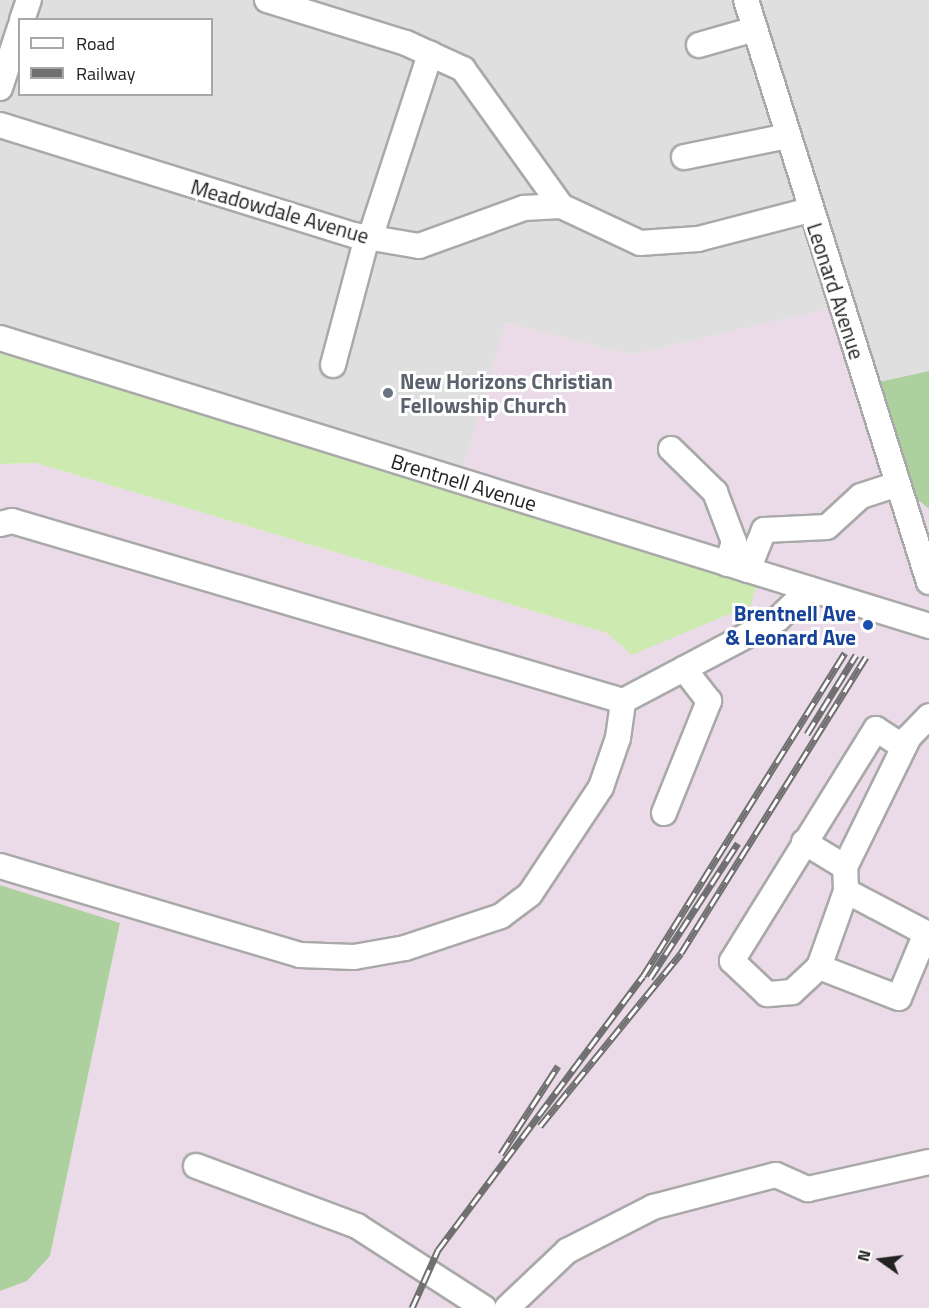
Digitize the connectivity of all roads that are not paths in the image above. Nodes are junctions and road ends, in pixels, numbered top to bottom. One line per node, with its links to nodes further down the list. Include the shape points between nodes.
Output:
1 (29, 0): 4 (street)
2 (267, 0): 8 (street)
3 (746, 0): 5 (street, Leonard Avenue)
4 (23, 18)
5 (755, 29): 7 (street); 11 (street, Leonard Avenue)
6 (18, 33): 9 (street)
7 (699, 45)
8 (430, 54): 13 (street, via 463,69); 15 (street)
9 (0, 88)
10 (0, 125): 15 (street, Meadowdale Avenue)
11 (787, 136): 12 (street); 14 (street, Leonard Avenue)
12 (684, 157)
13 (561, 206): 14 (street, via 640,243 698,239); 15 (street, Meadowdale Avenue, via 524,208 419,246)
14 (810, 210): 19 (street, Leonard Avenue)
15 (368, 238): 17 (street)
16 (0, 338): 21 (street, Brentnell Avenue)
17 (333, 365)
18 (671, 449): 21 (street, via 715,492 734,542)
19 (897, 484): 21 (street, via 861,496 827,527 764,530); 22 (street, Leonard Avenue)
20 (0, 524): 26 (street, via 12,521)
21 (738, 567): 23 (street, Brentnell Avenue)
22 (929, 582)
23 (809, 589): 24 (street, Brentnell Avenue); 25 (street, via 778,619)
24 (929, 626)
25 (684, 669): 26 (street); 29 (street, via 709,701)
26 (623, 701): 31 (street, via 601,787 530,894 501,916 405,948 354,957 300,955)
27 (929, 716): 28 (street)
28 (904, 747): 30 (street, via 876,729); 32 (street)
29 (664, 813)
30 (804, 842): 32 (street); 34 (street, via 732,961 767,994 792,992)
31 (0, 866)
32 (845, 867): 33 (street)
33 (846, 891): 34 (street); 34 (street, via 926,933 899,998)
34 (819, 967)
35 (929, 1162): 38 (street, via 808,1190 776,1175 652,1207 567,1251)
36 (196, 1166): 37 (street, via 350,1222)
37 (484, 1308)
38 (507, 1308)

